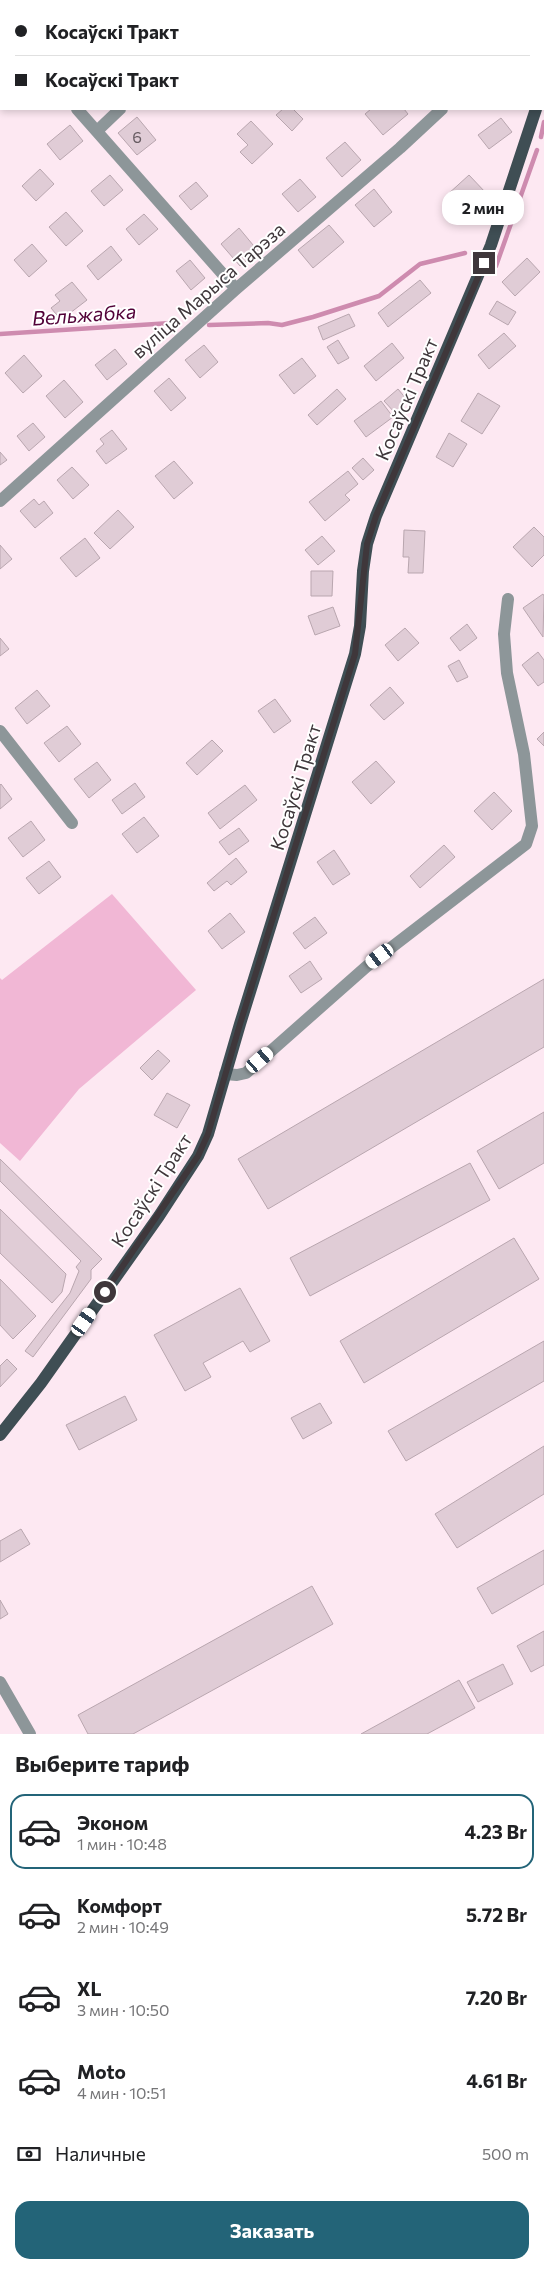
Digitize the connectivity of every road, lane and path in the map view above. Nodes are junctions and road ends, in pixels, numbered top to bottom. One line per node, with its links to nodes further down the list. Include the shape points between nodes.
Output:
1 (78, 110): 5 (street)
2 (119, 110): 5 (street)
3 (441, 110): 6 (street, вуліца Марыса Тарэза)
4 (536, 110): 11 (main road, Косаўскі Тракт, via 491,245 376,516 367,544 355,654)
5 (97, 131): 6 (street)
6 (236, 288): 7 (street, вуліца Марыса Тарэза)
7 (0, 501)
8 (508, 599): 11 (street, via 504,634 507,673 524,754 532,826 526,844 366,967 246,1073)
9 (0, 731): 10 (street)
10 (72, 824)
11 (225, 1074): 12 (main road, Косаўскі Тракт, via 208,1134 198,1156 41,1383)
12 (0, 1435)
13 (0, 1682): 14 (street)
14 (30, 1734)

